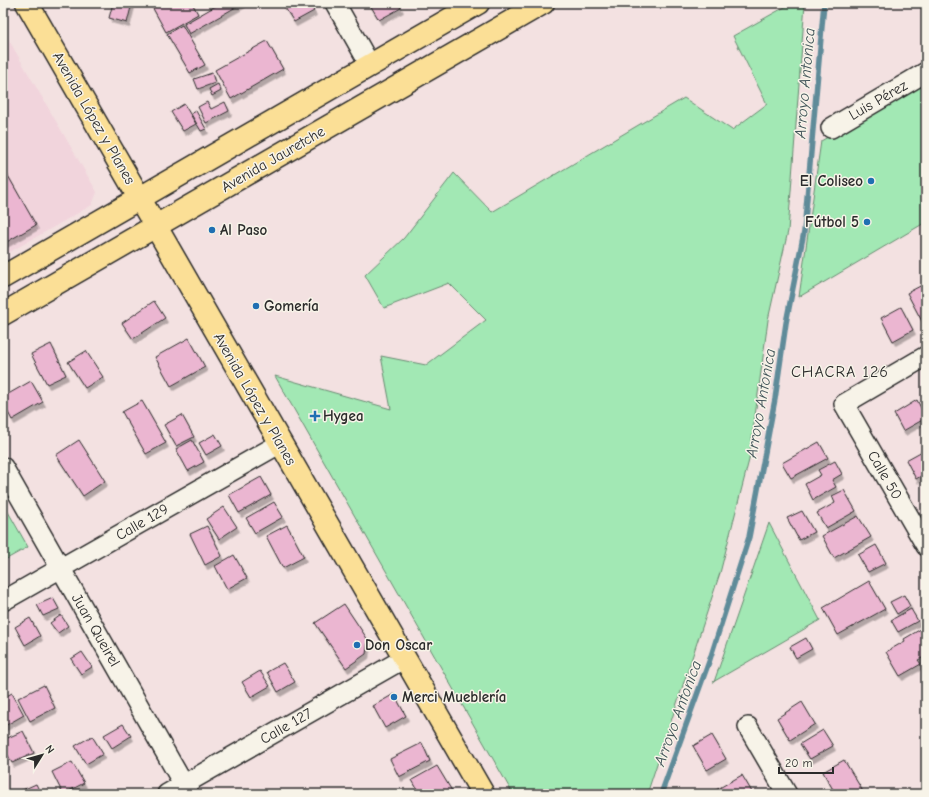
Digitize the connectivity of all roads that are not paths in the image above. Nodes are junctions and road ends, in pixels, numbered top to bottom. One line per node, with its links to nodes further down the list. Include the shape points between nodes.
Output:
1 (28, 3): 8 (main road, Avenida López y Planes)
2 (335, 3): 5 (street)
3 (478, 3): 5 (main road)
4 (543, 3): 9 (main road, Avenida Jauretche)
5 (370, 65): 8 (main road)
6 (926, 72): 7 (street, Luis Pérez)
7 (831, 128)
8 (140, 198): 9 (main road, Avenida López y Planes); 10 (main road)
9 (156, 226): 11 (main road, Avenida Jauretche); 13 (main road, Avenida López y Planes)
10 (3, 277)
11 (3, 314)
12 (926, 356): 15 (street, Calle 50, via 844,404)
13 (281, 443): 16 (street, Calle 129); 18 (main road, Avenida López y Planes)
14 (3, 467): 16 (street, Juan Queirel)
15 (926, 546)
16 (60, 568): 17 (street, Calle 129); 20 (street, Juan Queirel)
17 (3, 601)
18 (405, 658): 20 (street, Calle 127); 22 (main road, Avenida López y Planes)
19 (748, 727): 23 (street)
20 (187, 789): 21 (street, Calle 127)
21 (167, 794)
22 (483, 794)
23 (788, 794)

